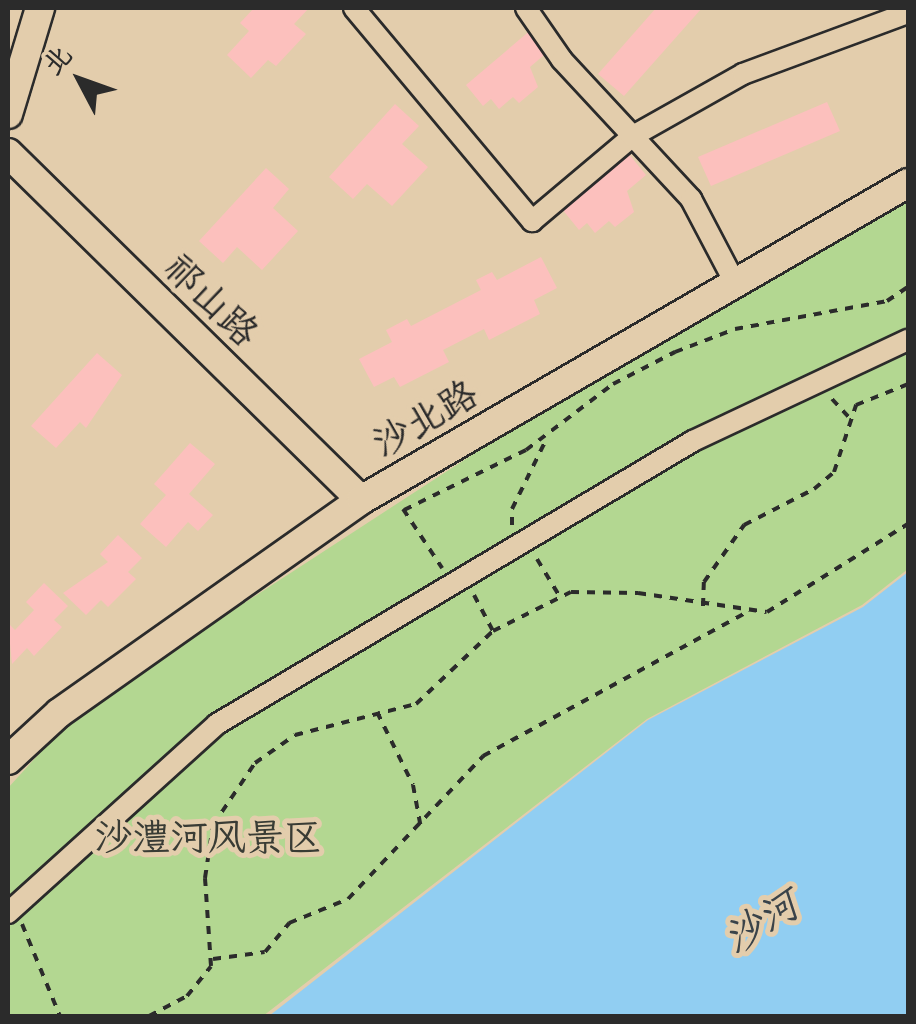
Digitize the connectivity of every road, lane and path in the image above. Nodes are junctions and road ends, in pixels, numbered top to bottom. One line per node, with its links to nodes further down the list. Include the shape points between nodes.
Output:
1 (40, 8): 5 (street)
2 (354, 8): 6 (street, via 532,221)
3 (526, 8): 6 (street, via 562,60)
4 (908, 13): 6 (street, via 743,74)
5 (8, 114)
6 (633, 136): 9 (street, via 691,199)
7 (8, 153): 17 (street, 祁山路)
8 (908, 183): 9 (street, 沙北路)
9 (734, 281): 16 (street, 沙北路)
10 (908, 287): 15 (path, via 887,301 735,330 675,352 613,384)
11 (908, 340): 12 (street)
12 (823, 380): 14 (path); 20 (street, via 694,441)
13 (908, 384): 14 (path, via 881,390)
14 (849, 417): 23 (path, via 834,472 744,524 704,582)
15 (549, 435): 18 (path); 20 (path, via 512,508)
16 (388, 485): 17 (street, 沙北路); 18 (path)
17 (361, 500): 27 (street, 沙北路, via 59,714)
18 (404, 510): 21 (path)
19 (908, 524): 24 (path, via 802,594 766,612)
20 (518, 541): 21 (street); 22 (path)
21 (456, 576): 25 (path); 29 (street, via 218,724)
22 (560, 598): 23 (path, via 638,593); 25 (path)
23 (703, 606): 24 (path)
24 (749, 612): 28 (path, via 483,756)
25 (493, 631): 26 (path, via 416,704)
26 (377, 712): 28 (path, via 413,785); 30 (path, via 295,735 232,791 213,825 205,878)
27 (8, 760)
28 (421, 828): 30 (path, via 348,899 290,923 265,952)
29 (12, 909): 31 (path)
30 (214, 959): 32 (path, via 187,996)
31 (60, 1016)
32 (149, 1016)

